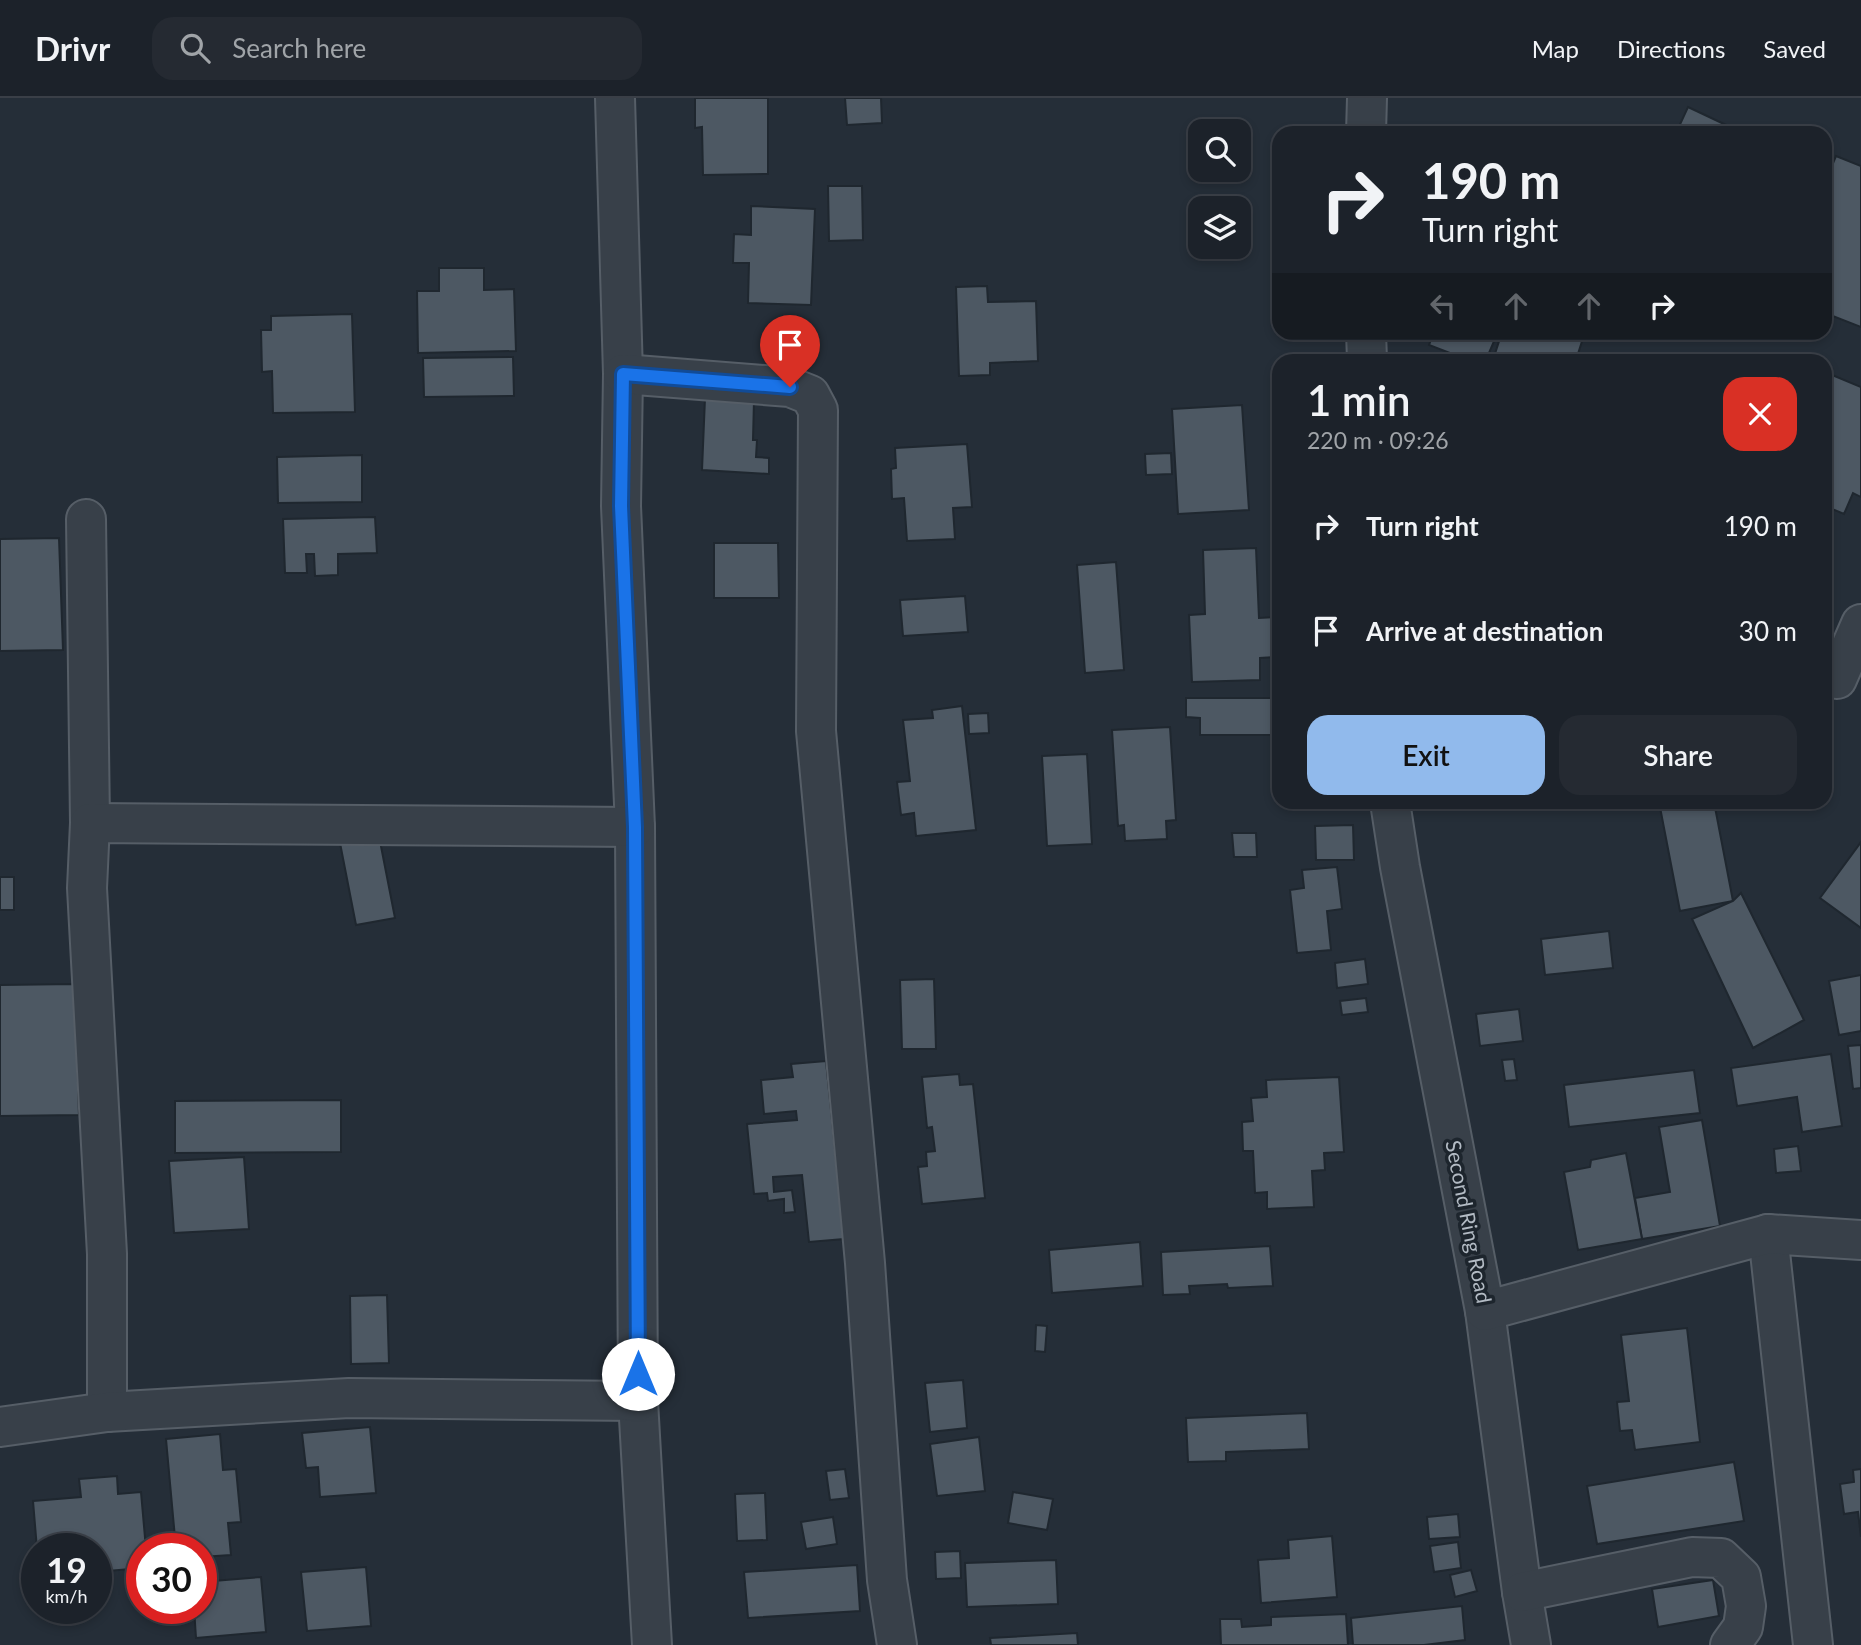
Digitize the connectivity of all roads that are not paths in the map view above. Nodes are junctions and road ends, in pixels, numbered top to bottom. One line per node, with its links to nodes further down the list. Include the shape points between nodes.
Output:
1 (615, 98): 4 (street)
2 (1367, 98): 3 (street)
3 (1366, 126)
4 (623, 374): 10 (street, via 621,506); 19 (street, via 790,387 810,395 818,410 816,731 865,1263 887,1580)
5 (86, 519): 9 (street)
6 (1861, 624): 7 (street)
7 (1841, 680)
8 (1392, 809): 13 (street, Second Ring Road)
9 (90, 823): 10 (street); 15 (street, via 87,888 107,1254)
10 (635, 827): 14 (street)
11 (1768, 1234): 12 (street); 13 (street); 22 (street)
12 (1861, 1240)
13 (1485, 1311): 17 (street, Second Ring Road)
14 (638, 1401): 15 (street, via 349,1398); 18 (street)
15 (107, 1412): 16 (street)
16 (0, 1427)
17 (1522, 1592): 20 (street, Second Ring Road); 21 (street, via 1692,1557 1721,1558 1741,1577 1746,1605 1742,1627)
18 (652, 1645)
19 (897, 1645)
20 (1531, 1645)
21 (1730, 1645)
22 (1813, 1645)

